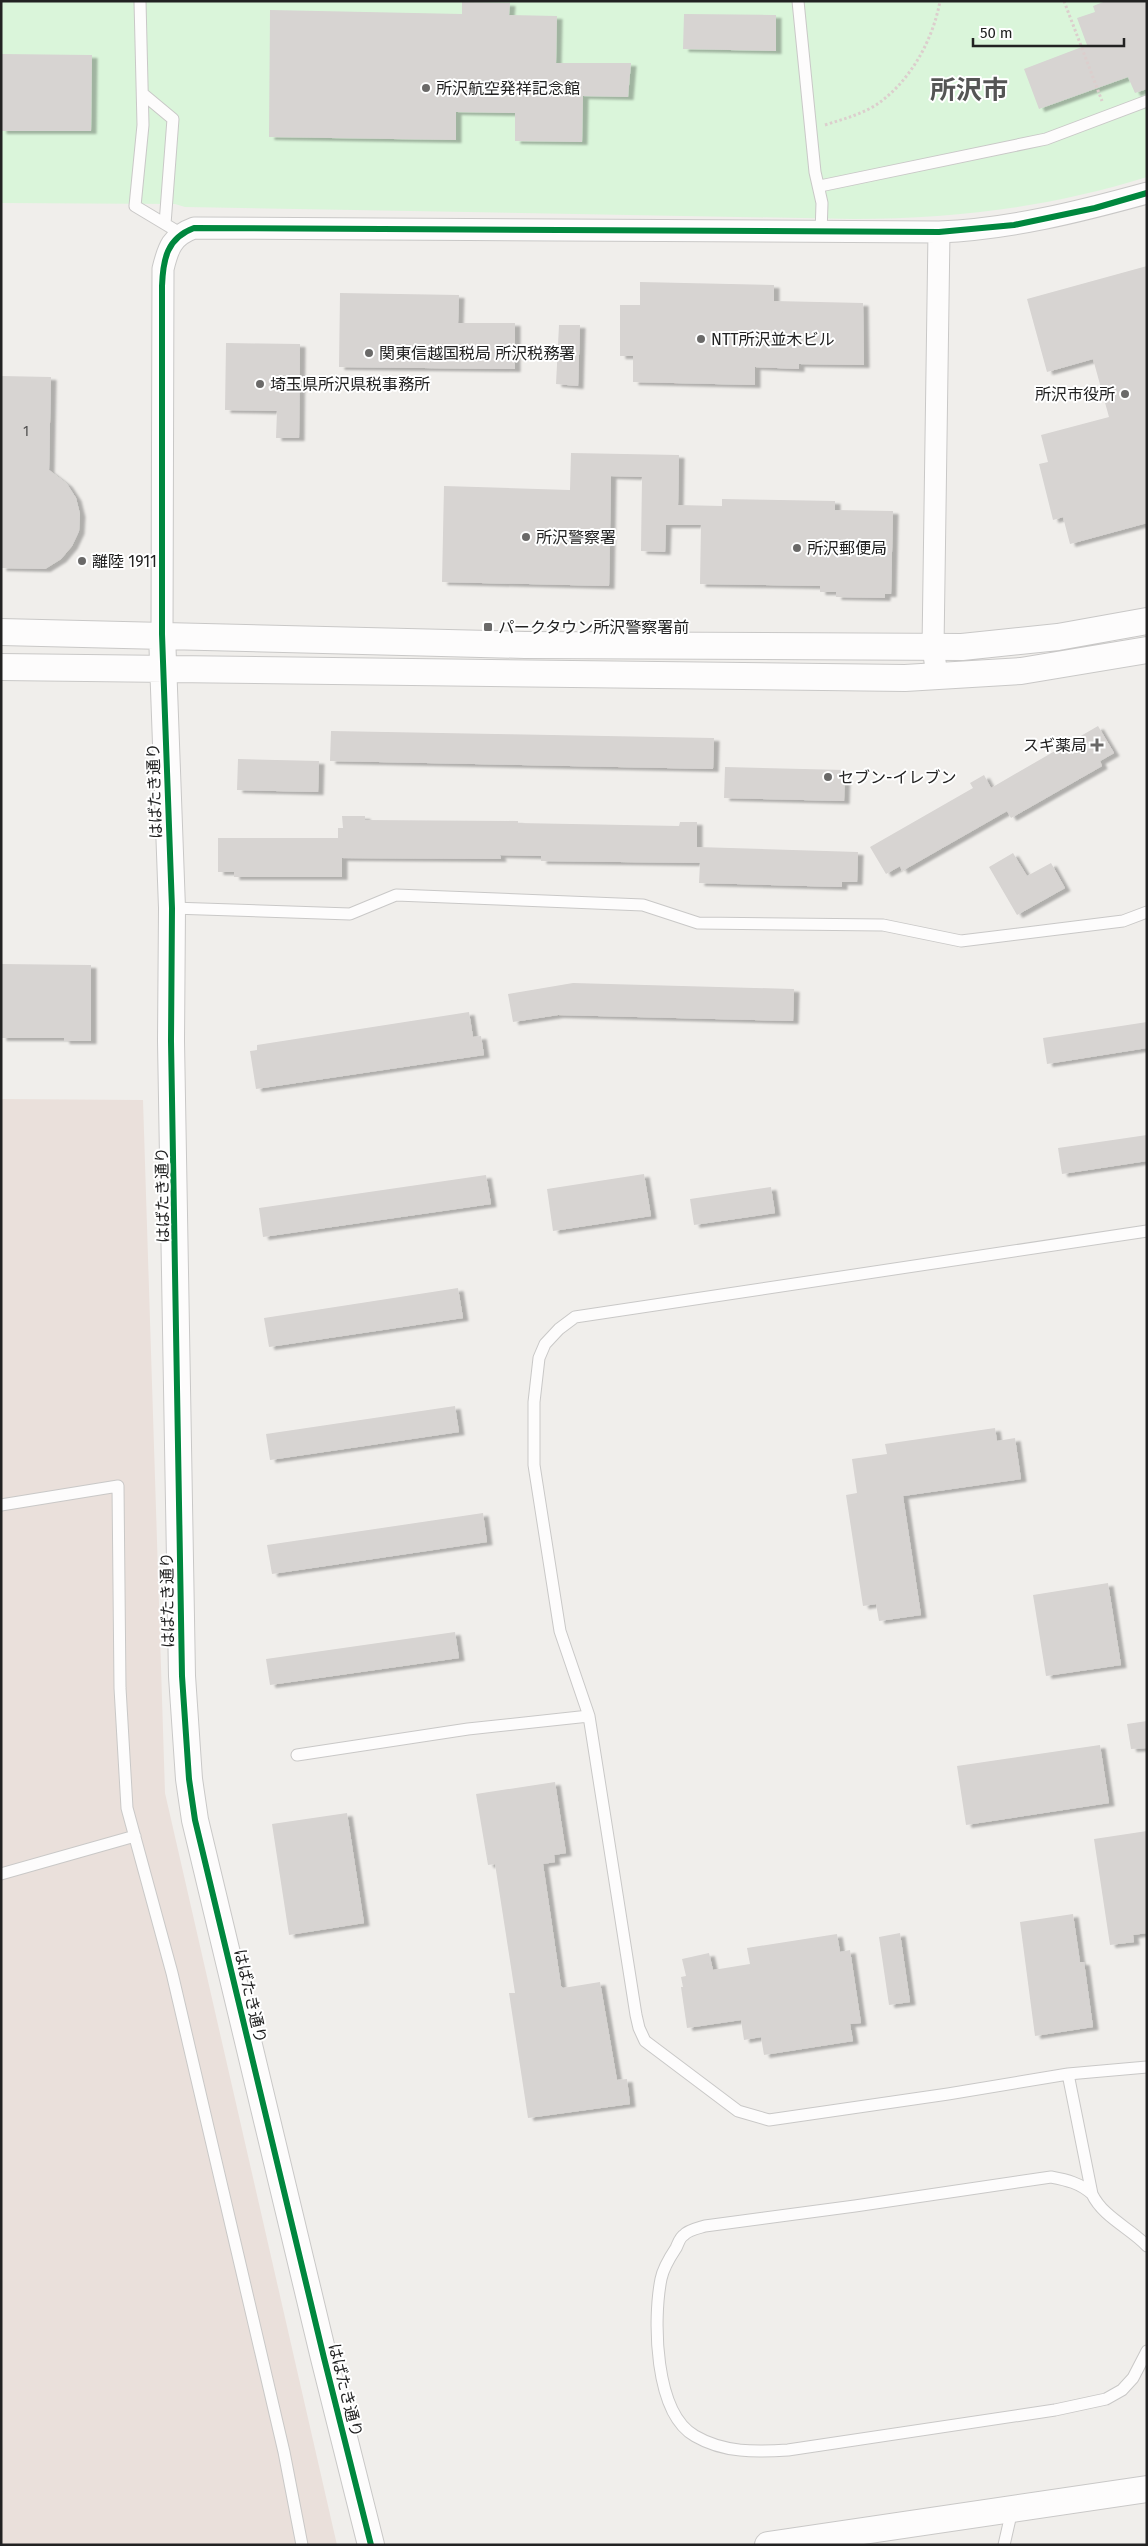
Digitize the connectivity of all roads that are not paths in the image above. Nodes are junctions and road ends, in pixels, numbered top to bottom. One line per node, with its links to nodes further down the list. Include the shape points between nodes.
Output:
1 (140, 1): 3 (lane)
2 (798, 1): 5 (lane, via 808,114 815,172)
3 (143, 94): 7 (lane, via 174,119); 7 (lane, via 136,206)
4 (1147, 101): 5 (lane, via 1046,139)
5 (820, 186): 9 (lane)
6 (1147, 193): 8 (street, via 1014,225)
7 (173, 228): 9 (street); 12 (street, via 172,244 163,269)
8 (939, 232): 9 (street); 13 (street)
9 (821, 234)
10 (1147, 620): 13 (street, via 1049,638)
11 (1, 632): 12 (street)
12 (162, 634): 13 (street, via 525,645); 16 (street, はばたき通り)
13 (934, 648): 17 (street)
14 (1147, 650): 17 (street, via 1021,671)
15 (1, 667): 16 (street)
16 (164, 671): 17 (street, via 905,678); 18 (street, はばたき通り)
17 (937, 675)
18 (172, 908): 19 (lane, via 350,914 396,895 415,895 643,905 698,923 883,925 961,941 1123,921); 34 (street, はばたき通り, via 182,1676 189,1779 195,1820)
19 (1147, 912)
20 (1147, 1231): 22 (lane, via 591,1313 575,1317 559,1329 545,1344 536,1368 534,1465 560,1631)
21 (1, 1505): 24 (lane, via 118,1486 120,1688 127,1808)
22 (589, 1716): 23 (lane, via 468,1729); 27 (lane, via 639,2028 645,2042 717,2097 738,2111 769,2120)
23 (297, 1755)
24 (134, 1836): 25 (lane); 33 (lane, via 172,1973 284,2452)
25 (1, 1874)
26 (1147, 2067): 27 (lane)
27 (1068, 2074): 28 (lane)
28 (1092, 2194): 29 (lane, via 1107,2213); 30 (lane, via 1070,2180 1051,2177 705,2226 684,2235 661,2277 657,2312 656,2343 673,2410 694,2436 711,2443 748,2452 788,2450 1055,2410 1106,2399 1122,2390 1133,2378)
29 (1147, 2246)
30 (1147, 2351)
31 (1147, 2489): 32 (street)
32 (1012, 2510): 35 (street); 36 (lane)
33 (302, 2545)
34 (371, 2545)
35 (768, 2545)
36 (1004, 2545)

